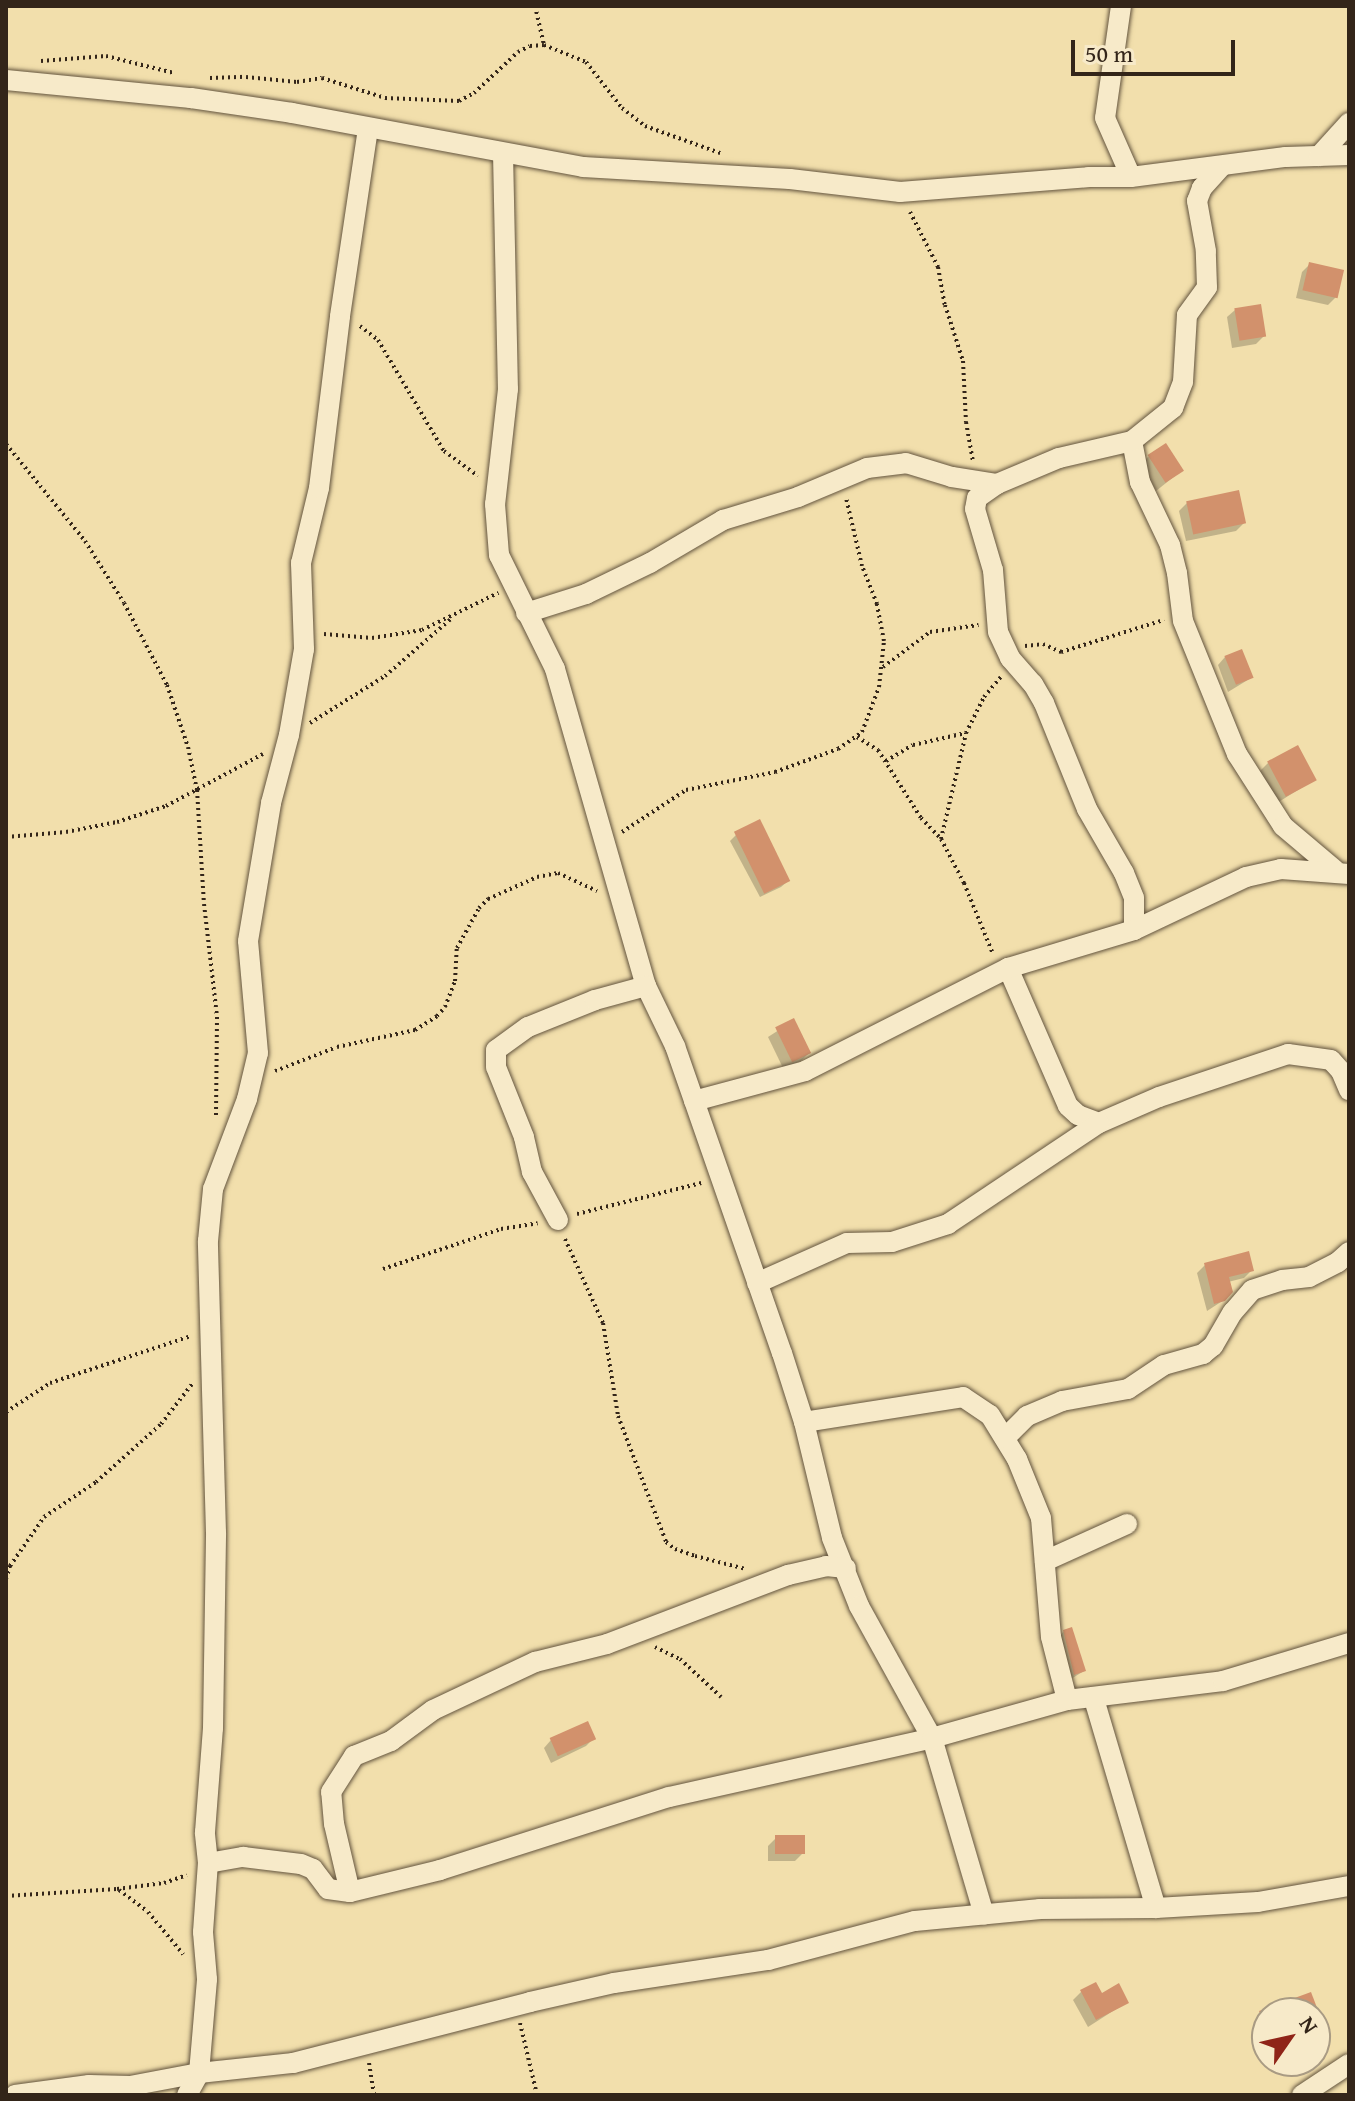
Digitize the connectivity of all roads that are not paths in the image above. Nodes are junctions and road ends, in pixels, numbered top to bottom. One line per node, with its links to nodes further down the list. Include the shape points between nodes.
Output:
1 (1121, 6): 9 (street, via 1105,118)
2 (6, 80): 4 (street, via 191,98)
3 (1349, 123): 7 (street)
4 (368, 129): 5 (street); 32 (street, via 319,488 301,563 306,633 248,941 259,1040 253,1077 213,1189 208,1241 216,1533)
5 (503, 153): 9 (street, via 583,167 764,177 900,192); 12 (street, via 508,389 497,545)
6 (1349, 155): 7 (street)
7 (1319, 156): 8 (street)
8 (1221, 167): 9 (street); 10 (street, via 1197,201 1207,287 1187,315 1183,382 1173,408)
9 (1131, 177)
10 (1132, 441): 11 (street, via 1059,458); 13 (street, via 1140,482 1170,545 1183,621 1217,709 1283,826)
11 (988, 484): 12 (street, via 906,463 867,468 723,520 586,594); 14 (street, via 975,509 993,570 1001,639 1044,703 1087,809 1124,873 1134,898)
12 (526, 613): 16 (street, via 555,669)
13 (1342, 872): 14 (street, via 1281,869 1246,877)
14 (1134, 930): 15 (street)
15 (1004, 970): 18 (street, via 805,1071); 19 (street, via 1068,1106)
16 (646, 986): 18 (street); 20 (street, via 528,1027 496,1050 496,1067 532,1172)
17 (1349, 1090): 19 (street, via 1331,1060 1288,1054)
18 (694, 1101): 22 (street)
19 (1099, 1123): 22 (street, via 948,1224 892,1242 847,1243)
20 (558, 1220)
21 (1349, 1252): 24 (street, via 1309,1277 1252,1290 1203,1354 1164,1365 1128,1389 1027,1416)
22 (757, 1283): 23 (street)
23 (804, 1422): 24 (street, via 963,1397 990,1415); 27 (street, via 821,1500)
24 (1005, 1438): 26 (street, via 1041,1518)
25 (1127, 1524): 26 (street)
26 (1045, 1561): 30 (street, via 1051,1637)
27 (846, 1568): 31 (street, via 859,1606); 34 (street, via 826,1566 788,1575 581,1653 535,1662 433,1710 391,1741 354,1756 331,1792)
28 (1349, 1643): 29 (street, via 1223,1681)
29 (1094, 1699): 30 (street); 35 (street)
30 (1067, 1700): 31 (street)
31 (932, 1738): 34 (street, via 669,1797 440,1870); 36 (street)
32 (208, 1866): 34 (street, via 243,1857 301,1864 313,1869 328,1889); 38 (street)
33 (1349, 1886): 35 (street, via 1258,1902)
34 (350, 1892)
35 (1156, 1908): 36 (street)
36 (984, 1915): 38 (street, via 915,1921 768,1960 614,1983 293,2063)
37 (1349, 2064): 41 (street)
38 (199, 2073): 39 (street, via 130,2086 89,2085); 40 (street)
39 (15, 2095)
40 (187, 2095)
41 (1302, 2095)

